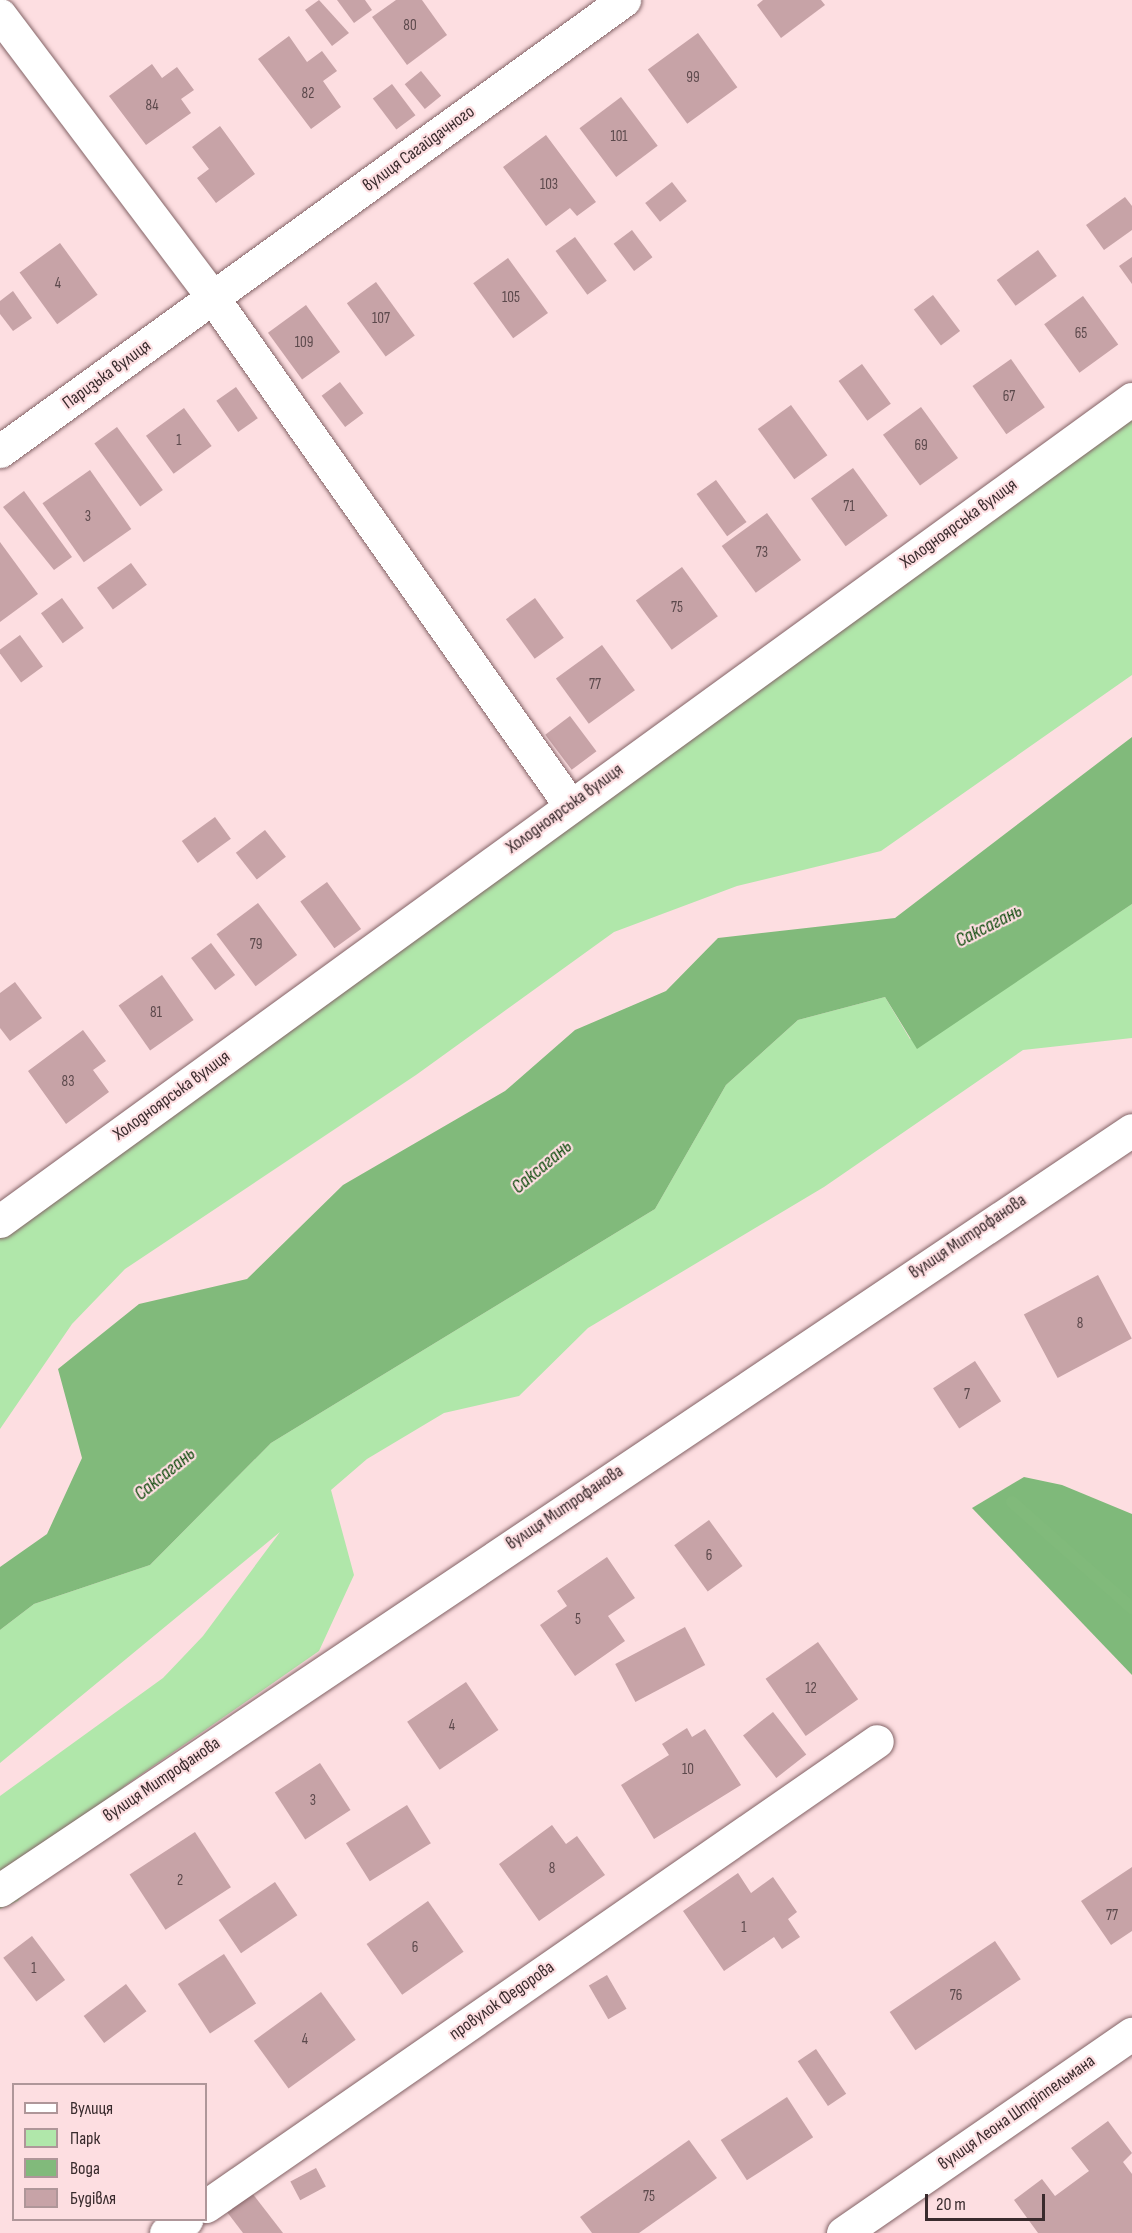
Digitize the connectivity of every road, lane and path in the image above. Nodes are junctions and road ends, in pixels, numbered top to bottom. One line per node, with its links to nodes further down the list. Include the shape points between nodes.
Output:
1 (624, 0): 3 (street, вулиця Сагайдачного)
2 (0, 15): 3 (street)
3 (213, 298): 5 (street, Паризька вулиця); 6 (street)
4 (1132, 399): 6 (street, Холодноярська вулиця)
5 (0, 451)
6 (570, 806): 8 (street, Холодноярська вулиця)
7 (1132, 1130): 10 (street, вулиця Митрофанова)
8 (0, 1221)
9 (877, 1741): 12 (street, провулок Федорова)
10 (0, 1890)
11 (1132, 2034): 15 (street, вулиця Леона Штріппельмана)
12 (207, 2205)
13 (184, 2221): 14 (street)
14 (166, 2233)
15 (843, 2233)

